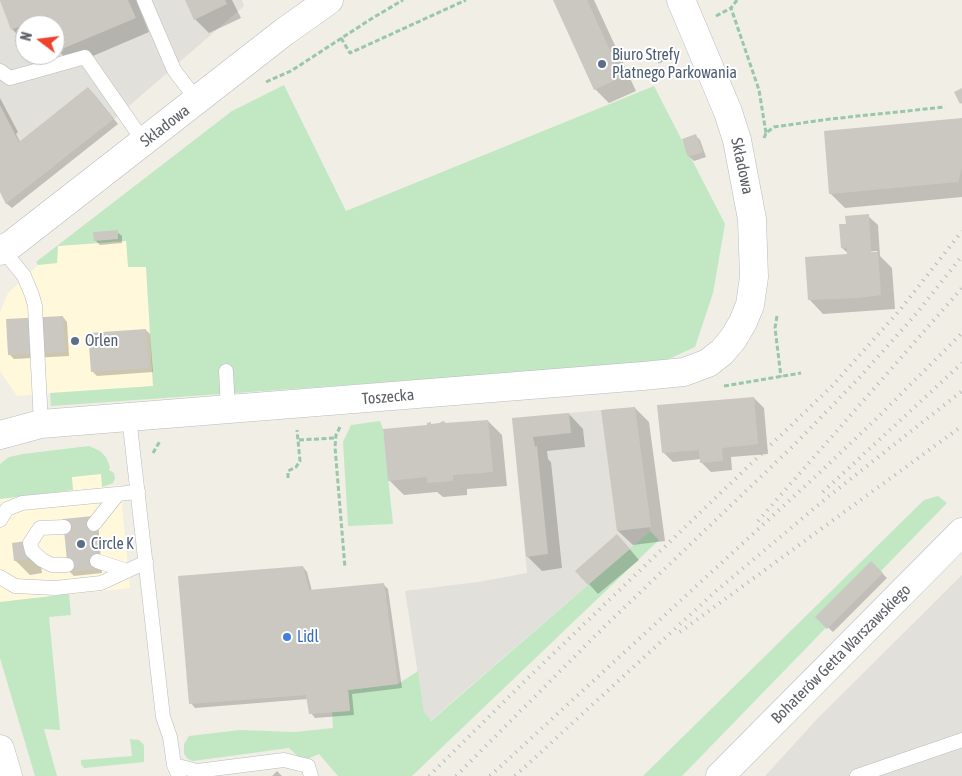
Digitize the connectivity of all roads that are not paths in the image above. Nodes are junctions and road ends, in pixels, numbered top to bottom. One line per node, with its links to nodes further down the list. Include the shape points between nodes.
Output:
1 (144, 0): 5 (lane, via 174,70)
2 (681, 0): 8 (street, Składowa, via 728,112 737,140 752,219 754,276 750,305)
3 (322, 2): 5 (street, Składowa)
4 (0, 71): 6 (lane, via 10,78 85,57)
5 (197, 100): 6 (street, Składowa)
6 (144, 142): 7 (street, Składowa)
7 (1, 251): 13 (lane, via 24,276 33,300 36,317)
8 (733, 339): 10 (street, Toszecka, via 708,363 684,372)
9 (226, 371): 10 (lane)
10 (228, 409): 11 (street, Toszecka)
11 (129, 417): 13 (street, Toszecka); 15 (lane)
12 (0, 419): 13 (street, Toszecka)
13 (36, 425): 14 (street, Toszecka)
14 (0, 436)
15 (138, 492): 16 (lane); 22 (lane)
16 (118, 494): 17 (lane, via 22,503 7,509); 18 (lane)
17 (0, 520)
18 (94, 524)
19 (64, 527): 23 (lane, via 40,528 30,542 32,551 42,560 52,565)
20 (962, 532): 31 (street, Bohaterów Getta Warszawskiego)
21 (97, 561): 24 (lane)
22 (146, 562): 24 (lane); 28 (lane, via 163,717 170,737)
23 (67, 565)
24 (127, 571): 25 (lane, via 101,583 55,588 15,586)
25 (0, 577)
26 (962, 740): 32 (lane)
27 (0, 749): 29 (street)
28 (175, 772): 30 (lane, via 284,760 308,766)
29 (8, 776)
30 (311, 776)
31 (720, 776)
32 (857, 776)

